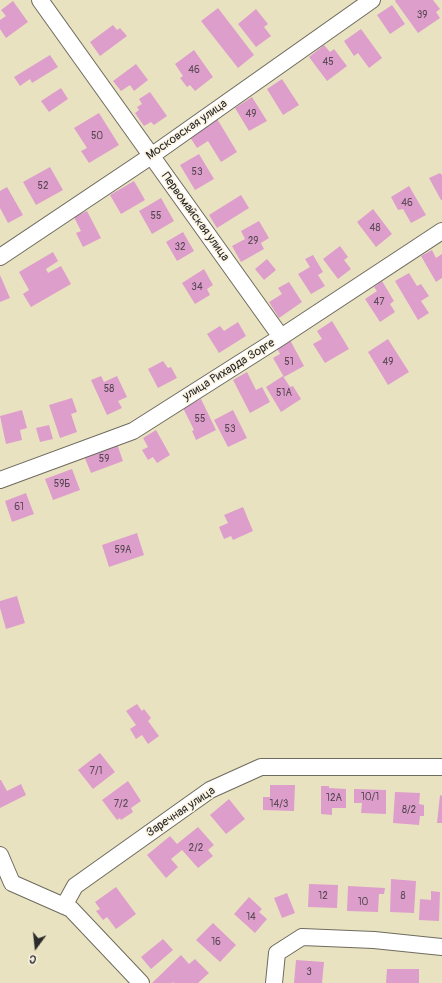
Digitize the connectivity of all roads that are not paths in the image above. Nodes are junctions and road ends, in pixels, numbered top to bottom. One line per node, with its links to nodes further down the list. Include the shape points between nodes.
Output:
1 (40, 0): 3 (street, Первомайская улица)
2 (372, 0): 3 (street, Московская улица)
3 (151, 156): 5 (street, Московская улица); 6 (street, Первомайская улица)
4 (442, 230): 6 (street, улица Рихарда Зорге)
5 (0, 257)
6 (281, 337): 7 (street, улица Рихарда Зорге, via 133,431)
7 (0, 480)
8 (442, 767): 11 (street, Заречная улица, via 261,767 210,790 75,886)
9 (0, 855): 10 (street)
10 (6, 887): 11 (street)
11 (67, 907): 13 (street)
12 (442, 947): 14 (street, via 374,940 302,937 278,953)
13 (141, 983)
14 (274, 983)

